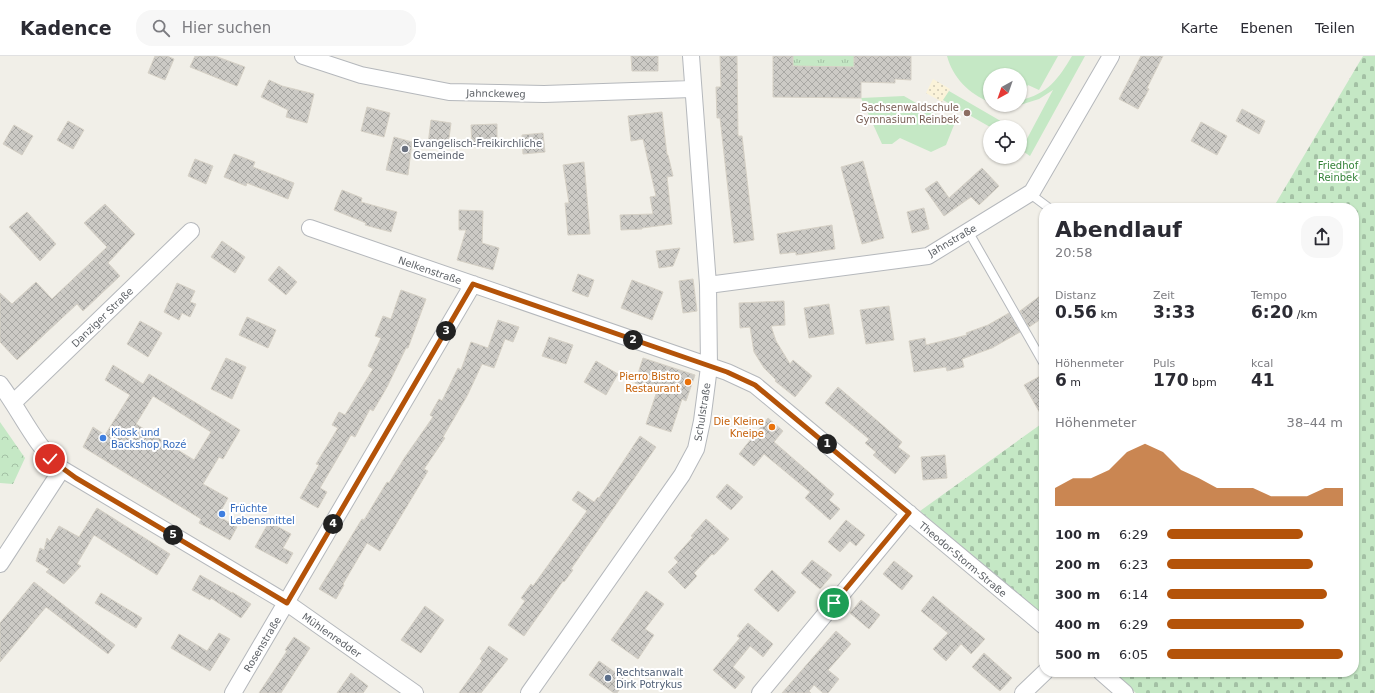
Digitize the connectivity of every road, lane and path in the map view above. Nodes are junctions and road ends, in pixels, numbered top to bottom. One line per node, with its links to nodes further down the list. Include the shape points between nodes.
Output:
1 (303, 56): 4 (street, Jahnckeweg, via 361,75 449,92 544,94)
2 (691, 56): 4 (street, Schulstraße)
3 (1111, 56): 5 (street, Jahnstraße, via 1032,192)
4 (692, 89): 11 (street, Schulstraße)
5 (1029, 193): 6 (lane); 9 (street, Jahnstraße)
6 (1042, 203)
7 (310, 228): 10 (street, Nelkenstraße)
8 (191, 231): 15 (street, Danziger Straße)
9 (968, 231): 11 (street, Jahnstraße, via 928,256); 12 (lane)
10 (473, 284): 13 (street, Nelkenstraße); 19 (street, Rosenstraße)
11 (708, 285): 13 (street, Schulstraße)
12 (1039, 355)
13 (709, 367): 17 (street, Theodor-Storm-Straße, via 746,381 763,391); 25 (street, Schulstraße, via 702,421 693,456)
14 (0, 384): 15 (street, Mühlenredder)
15 (14, 402): 16 (street, Mühlenredder, via 40,447)
16 (62, 469): 18 (street); 19 (street, Mühlenredder)
17 (909, 513): 20 (street, Theodor-Storm-Straße); 26 (street)
18 (0, 564)
19 (287, 603): 23 (street, Rosenstraße); 24 (street, Mühlenredder)
20 (1039, 622)
21 (1040, 677): 27 (street)
22 (1107, 677): 28 (street)
23 (233, 693)
24 (415, 693)
25 (529, 693)
26 (760, 693)
27 (1023, 693)
28 (1125, 693)

